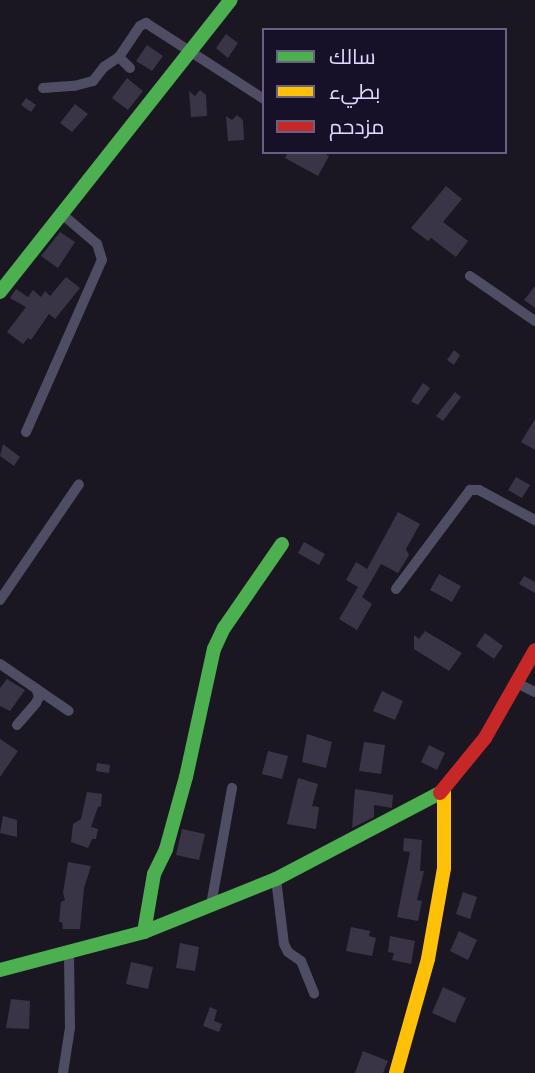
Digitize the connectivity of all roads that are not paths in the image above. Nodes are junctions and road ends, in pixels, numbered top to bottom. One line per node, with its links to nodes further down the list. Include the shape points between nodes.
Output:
1 (225, 1): 2 (street)
2 (189, 53): 3 (street, via 146,23); 6 (street); 7 (street)
3 (120, 57): 4 (street); 5 (street, via 93,81)
4 (130, 68)
5 (43, 88)
6 (262, 98)
7 (63, 215): 9 (street); 11 (street, via 97,244 102,260)
8 (470, 276): 10 (street)
9 (0, 292)
10 (535, 321)
11 (26, 432)
12 (79, 484): 16 (street)
13 (535, 520): 15 (street, via 479,490 470,490)
14 (282, 544): 28 (street, via 214,649 186,777 166,849 154,874)
15 (396, 589)
16 (0, 600)
17 (535, 650): 19 (street)
18 (0, 663): 20 (street)
19 (517, 682): 21 (street); 25 (street, via 485,738)
20 (36, 688): 22 (street); 23 (street, via 39,697)
21 (535, 692)
22 (69, 711)
23 (17, 725)
24 (232, 788): 27 (street)
25 (444, 791): 26 (street); 33 (street, via 444,868 428,959)
26 (276, 879): 27 (street); 31 (street, via 284,944 301,961)
27 (211, 905): 28 (street)
28 (144, 933): 29 (street)
29 (69, 953): 30 (street); 32 (street, via 70,1028)
30 (0, 970)
31 (314, 993)
32 (63, 1073)
33 (396, 1073)

